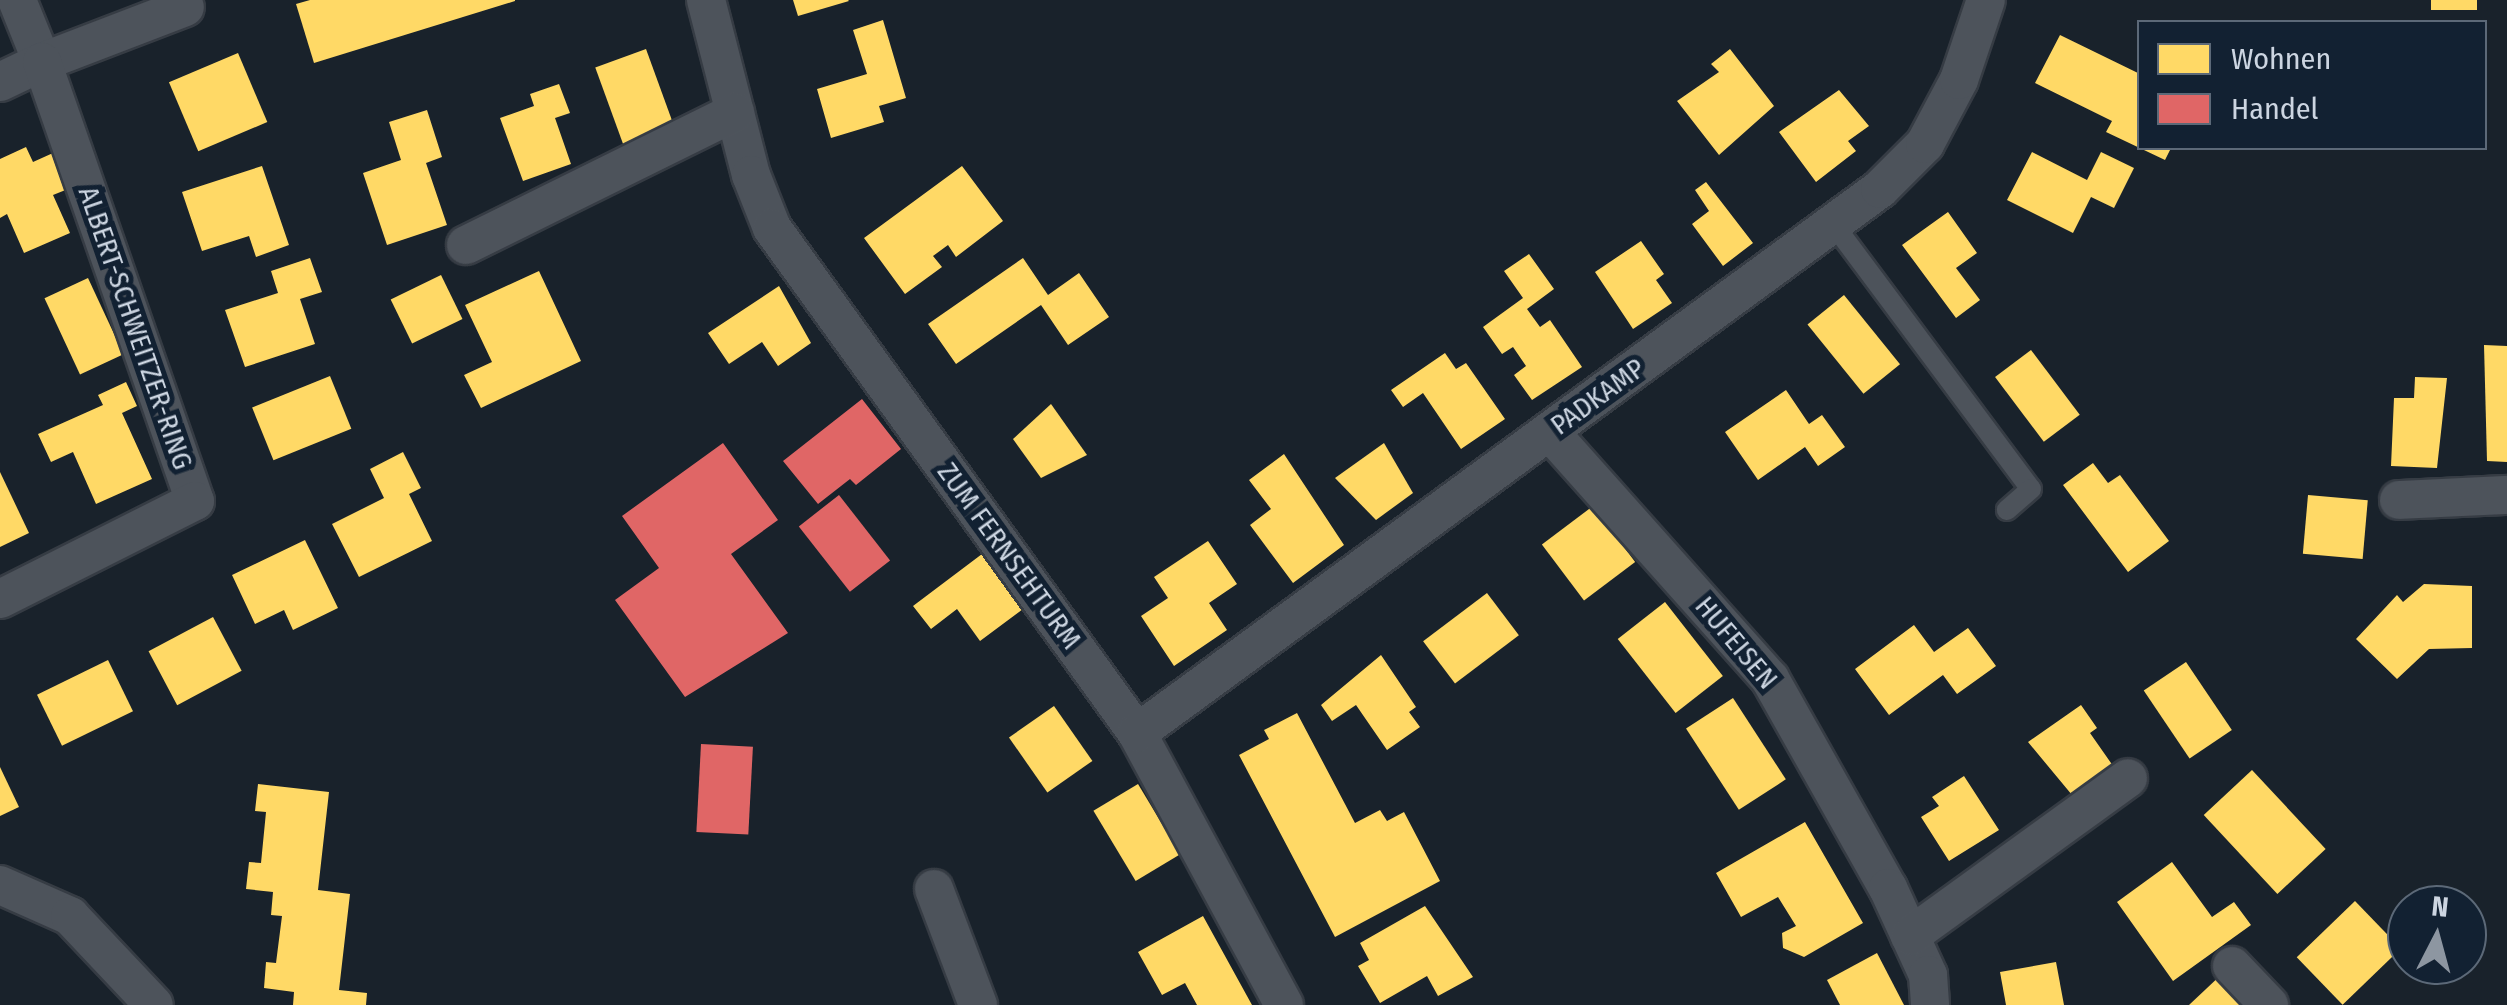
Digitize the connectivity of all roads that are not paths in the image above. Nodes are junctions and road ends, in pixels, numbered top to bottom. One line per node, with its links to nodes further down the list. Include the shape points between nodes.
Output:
1 (18, 0): 5 (street, ALBERT-SCHWEITZER-RING)
2 (706, 0): 7 (street, ZUM FERNSEHTURM)
3 (1986, 0): 8 (street, PADKAMP, via 1959,80 1925,144)
4 (185, 7): 5 (street)
5 (42, 62): 6 (street); 14 (street, ALBERT-SCHWEITZER-RING, via 196,502)
6 (0, 82)
7 (735, 112): 9 (street); 15 (street, ZUM FERNSEHTURM, via 772,228)
8 (1834, 224): 10 (street, PADKAMP); 13 (lane, via 2031,489)
9 (466, 245)
10 (1550, 432): 15 (street, PADKAMP); 19 (street, HUFEISEN, via 1770,679)
11 (2507, 495): 12 (street)
12 (2399, 500)
13 (2007, 510)
14 (0, 599)
15 (1137, 733): 23 (street, ZUM FERNSEHTURM)
16 (2128, 778): 19 (street)
17 (0, 885): 21 (street, via 70,916)
18 (934, 889): 22 (street)
19 (1910, 936): 24 (street, HUFEISEN, via 1928,975)
20 (2232, 966): 25 (street)
21 (154, 1005)
22 (978, 1005)
23 (1284, 1005)
24 (1930, 1005)
25 (2270, 1005)

